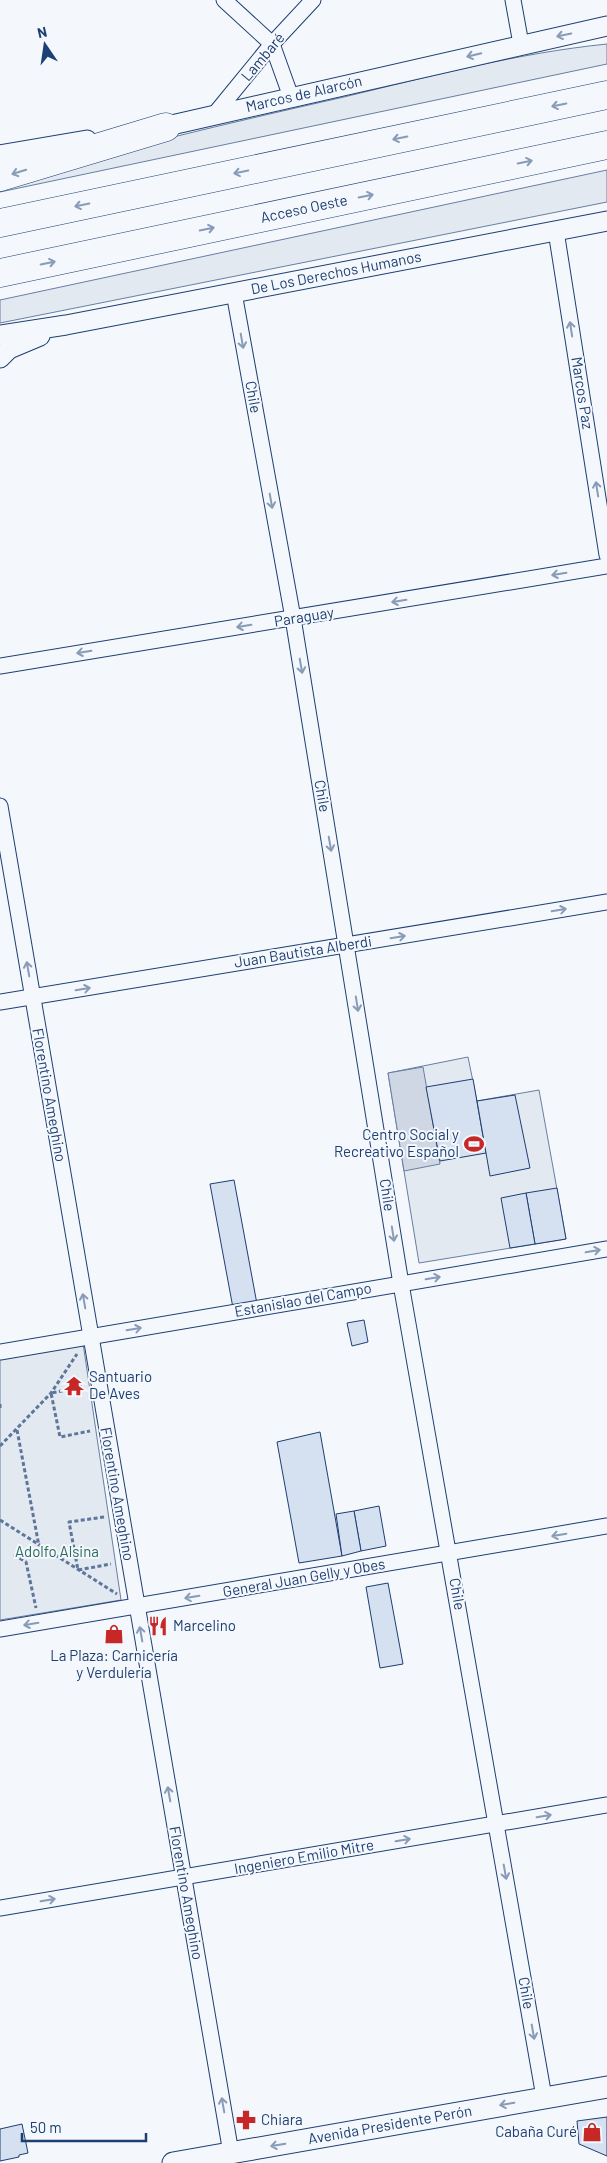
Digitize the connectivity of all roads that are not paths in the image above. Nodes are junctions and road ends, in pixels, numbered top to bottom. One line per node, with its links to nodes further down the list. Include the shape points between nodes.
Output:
1 (224, 0): 5 (street)
2 (313, 0): 5 (street, Lambaré)
3 (512, 0): 6 (street)
4 (607, 26): 6 (street, Marcos de Alarcón, one-way to 6)
5 (272, 44): 8 (street); 9 (street, Lambaré)
6 (521, 44): 8 (street, Marcos de Alarcón, one-way to 8)
7 (607, 94): 14 (highway, one-way to 14)
8 (291, 97): 9 (street, Marcos de Alarcón)
9 (214, 115): 10 (street, Marcos de Alarcón)
10 (166, 127): 12 (highway, one-way to 12)
11 (607, 145): 16 (highway, Acceso Oeste, one-way to 11)
12 (1, 160)
13 (607, 221): 15 (street, De Los Derechos Humanos)
14 (0, 223)
15 (556, 231): 17 (street, De Los Derechos Humanos); 21 (street, Marcos Paz, one-way to 15)
16 (0, 273)
17 (234, 293): 18 (street, De Los Derechos Humanos); 23 (street, Chile, one-way to 23)
18 (66, 325): 19 (street, De Los Derechos Humanos); 20 (street, De Los Derechos Humanos, via 9,349)
19 (0, 335)
20 (0, 358)
21 (607, 555)
22 (607, 566): 23 (street, Paraguay, one-way to 23)
23 (292, 618): 24 (street, Paraguay, one-way to 24); 27 (street, Chile, one-way to 27)
24 (0, 666)
25 (0, 806): 28 (street, Florentino Ameghino, one-way to 25)
26 (607, 902): 27 (street, Juan Bautista Alberdi, one-way to 26)
27 (347, 945): 28 (street, Juan Bautista Alberdi, one-way to 27); 31 (street, Chile, one-way to 31)
28 (32, 997): 29 (street, Juan Bautista Alberdi); 32 (street, Florentino Ameghino, one-way to 28)
29 (0, 1002)
30 (607, 1249): 31 (street, Estanislao del Campo, one-way to 30)
31 (401, 1284): 32 (street, Estanislao del Campo, one-way to 31); 35 (street, Chile)
32 (90, 1336): 33 (street, Estanislao del Campo); 36 (street, Florentino Ameghino)
33 (0, 1352)
34 (607, 1526): 35 (street, General Juan Gelly y Obes, one-way to 35)
35 (450, 1554): 36 (street, General Juan Gelly y Obes, one-way to 36); 39 (street, Chile)
36 (136, 1606): 37 (street, General Juan Gelly y Obes, one-way to 37); 40 (street, Florentino Ameghino, one-way to 36)
37 (0, 1629)
38 (607, 1805): 39 (street, Ingeniero Emilio Mitre, one-way to 38)
39 (496, 1824): 40 (street, Ingeniero Emilio Mitre, one-way to 39); 43 (street, Chile, one-way to 43)
40 (183, 1877): 41 (street, Ingeniero Emilio Mitre, one-way to 40); 44 (street, Florentino Ameghino, one-way to 40)
41 (0, 1908)
42 (607, 2087): 43 (main road, Avenida Presidente Perón)
43 (544, 2097): 44 (main road, Avenida Presidente Perón, one-way to 44)
44 (235, 2160): 45 (main road, Avenida Presidente Perón)
45 (174, 2163)

